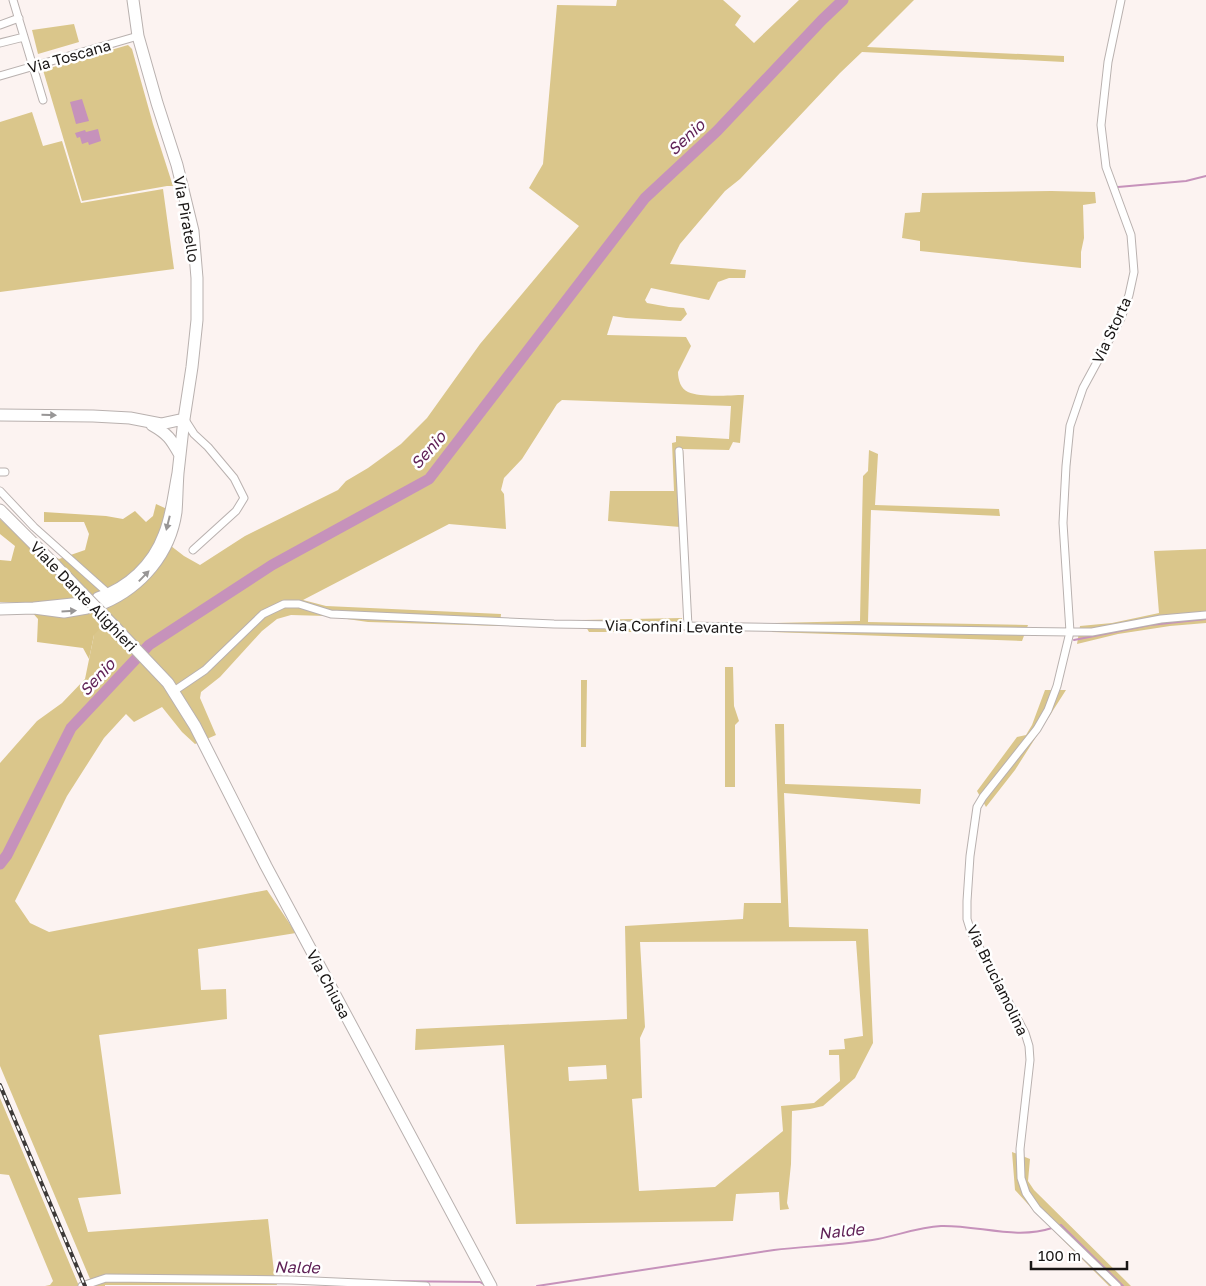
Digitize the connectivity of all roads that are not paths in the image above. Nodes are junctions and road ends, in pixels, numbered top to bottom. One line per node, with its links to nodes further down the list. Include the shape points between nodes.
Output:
1 (13, 0): 4 (street)
2 (134, 0): 6 (main road, Via Piratello)
3 (1121, 0): 25 (street, Via Storta, via 1108,62 1101,125 1106,167 1131,235 1134,272 1120,318 1083,388 1070,426 1063,523)
4 (19, 18): 5 (street); 7 (street)
5 (0, 25)
6 (138, 36): 9 (street, Via Toscana); 13 (main road, Via Piratello, via 177,166 192,231 197,320)
7 (24, 37): 8 (street); 9 (street)
8 (0, 43)
9 (33, 66): 10 (street, Via Toscana); 11 (street)
10 (0, 76)
11 (43, 100)
12 (0, 415): 14 (main road, one-way to 14, via 93,416)
13 (184, 419): 14 (main road, via 161,424); 16 (main road, Via Piratello); 19 (street, via 234,478 244,498 236,511)
14 (144, 421): 16 (main road, via 163,431)
15 (679, 451): 24 (street)
16 (180, 455): 20 (main road, Via Piratello, via 176,513 164,549 145,576 122,594)
17 (0, 491): 20 (street)
18 (0, 510): 26 (main road, Viale Dante Alighieri, bridge)
19 (193, 550)
20 (103, 598)
21 (85, 605): 22 (main road)
22 (0, 609)
23 (1206, 615): 25 (street, Via Confini Levante, via 1161,619 1092,632)
24 (688, 626): 25 (street, Via Confini Levante); 26 (street, Via Confini Levante, via 554,624 331,614 299,604 284,604 263,614 205,670)
25 (1070, 632): 30 (street, Via Bruciamolina, via 1048,710 977,808 970,856 967,919 1029,1046 1020,1149 1021,1178 1026,1194 1037,1209)
26 (171, 687): 29 (main road, Via Chiusa, via 195,726 266,866)
27 (82, 1286): 28 (street, via 106,1278 292,1280)
28 (426, 1286)
29 (491, 1286)
30 (1117, 1286)

